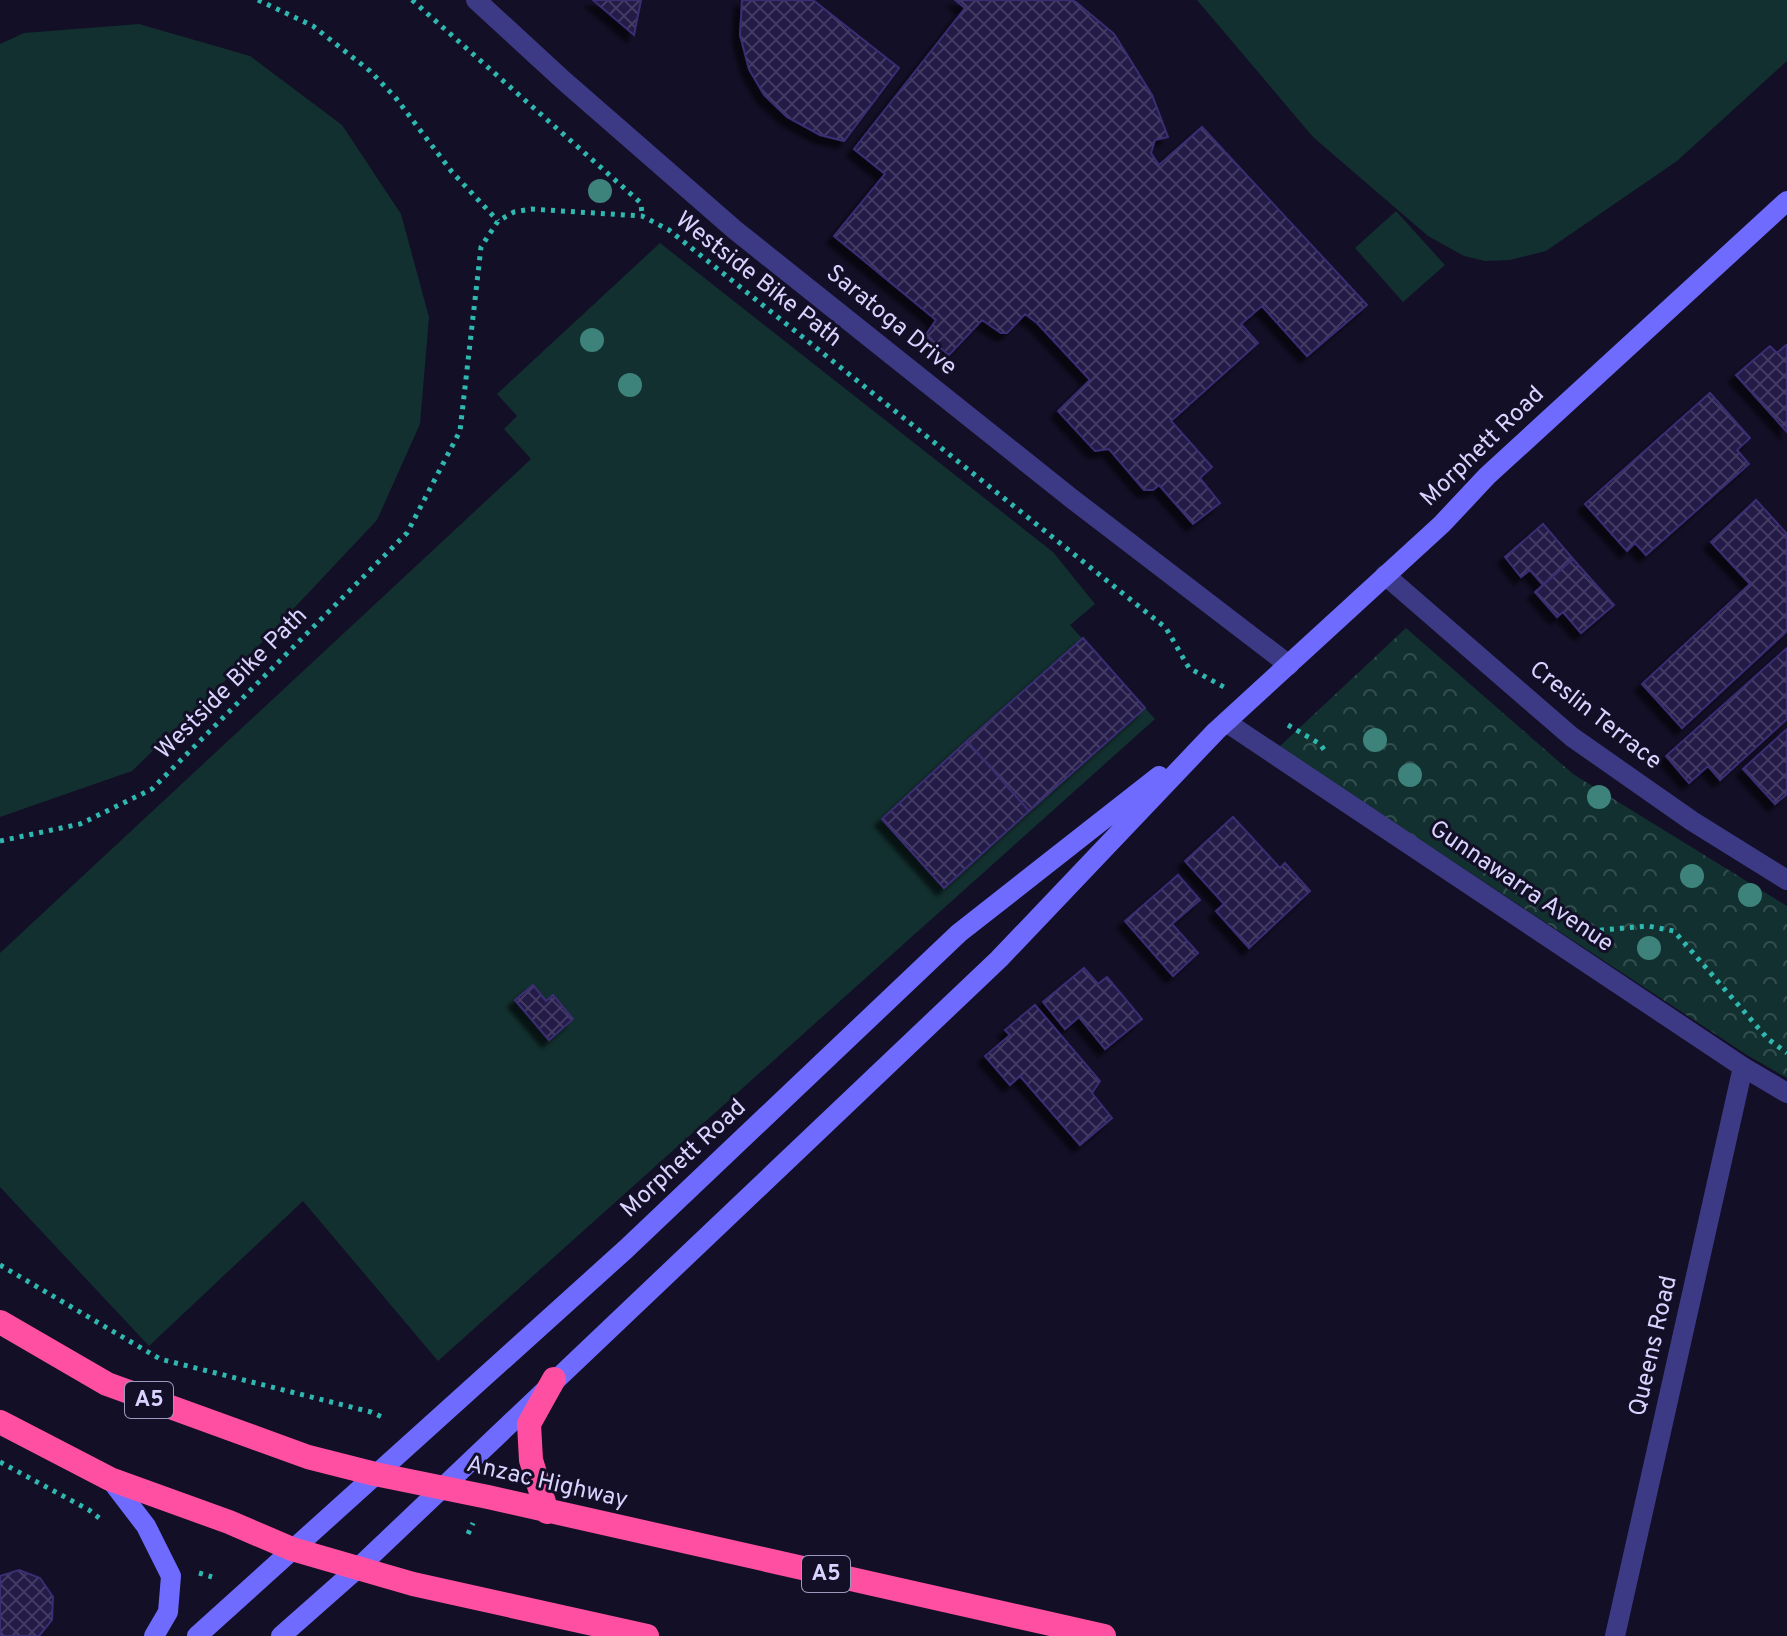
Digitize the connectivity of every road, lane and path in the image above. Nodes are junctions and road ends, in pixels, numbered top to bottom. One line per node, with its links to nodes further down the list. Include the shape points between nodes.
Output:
1 (258, 0): 6 (path, via 313,26 370,71)
2 (412, 0): 5 (path, via 641,203)
3 (476, 0): 8 (street, Saratoga Drive, via 735,230)
4 (1787, 201): 7 (street, Morphett Road)
5 (642, 216): 6 (path, Westside Bike Path, via 531,209); 9 (path, Westside Bike Path, via 669,230 1166,628 1189,668)
6 (498, 221): 13 (path, Westside Bike Path, via 481,247 460,431 407,533 152,789 80,824)
7 (1385, 575): 8 (street, Morphett Road); 14 (street, Creslin Terrace, via 1572,737)
8 (1289, 665): 11 (street, Morphett Road)
9 (1209, 679)
10 (1287, 725): 12 (path, via 1320,744)
11 (1221, 727): 17 (street, Gunnawarra Avenue); 21 (street, Morphett Road, via 999,959); 25 (street, Morphett Road, via 959,933 626,1249)
12 (1327, 755)
13 (0, 841)
14 (1787, 880)
15 (1577, 932): 16 (path, via 1648,926 1674,931 1768,1039)
16 (1787, 1053)
17 (1743, 1067): 18 (street, Gunnawarra Avenue); 39 (street, Queens Road)
18 (1787, 1093)
19 (0, 1265): 22 (path, via 160,1359)
20 (0, 1322): 25 (highway, Anzac Highway / A5, via 107,1384 283,1449)
21 (554, 1379): 27 (street, Morphett Road); 28 (highway, via 529,1424 531,1460)
22 (382, 1417)
23 (0, 1422): 26 (highway)
24 (0, 1462): 30 (path, via 89,1510)
25 (375, 1474): 27 (highway, Anzac Highway / A5); 32 (street, Morphett Road)
26 (110, 1479): 32 (highway); 34 (street, via 146,1526 171,1576 168,1612)
27 (442, 1487): 28 (highway, Anzac Highway / A5); 33 (street, Morphett Road)
28 (547, 1512): 38 (highway, Anzac Highway / A5)
29 (474, 1522): 31 (path)
30 (113, 1529)
31 (468, 1534)
32 (292, 1549): 33 (highway); 35 (street, Morphett Road)
33 (358, 1568): 36 (street, Morphett Road); 37 (highway)
34 (154, 1636)
35 (197, 1636)
36 (281, 1636)
37 (647, 1636)
38 (1104, 1636)
39 (1615, 1636)

